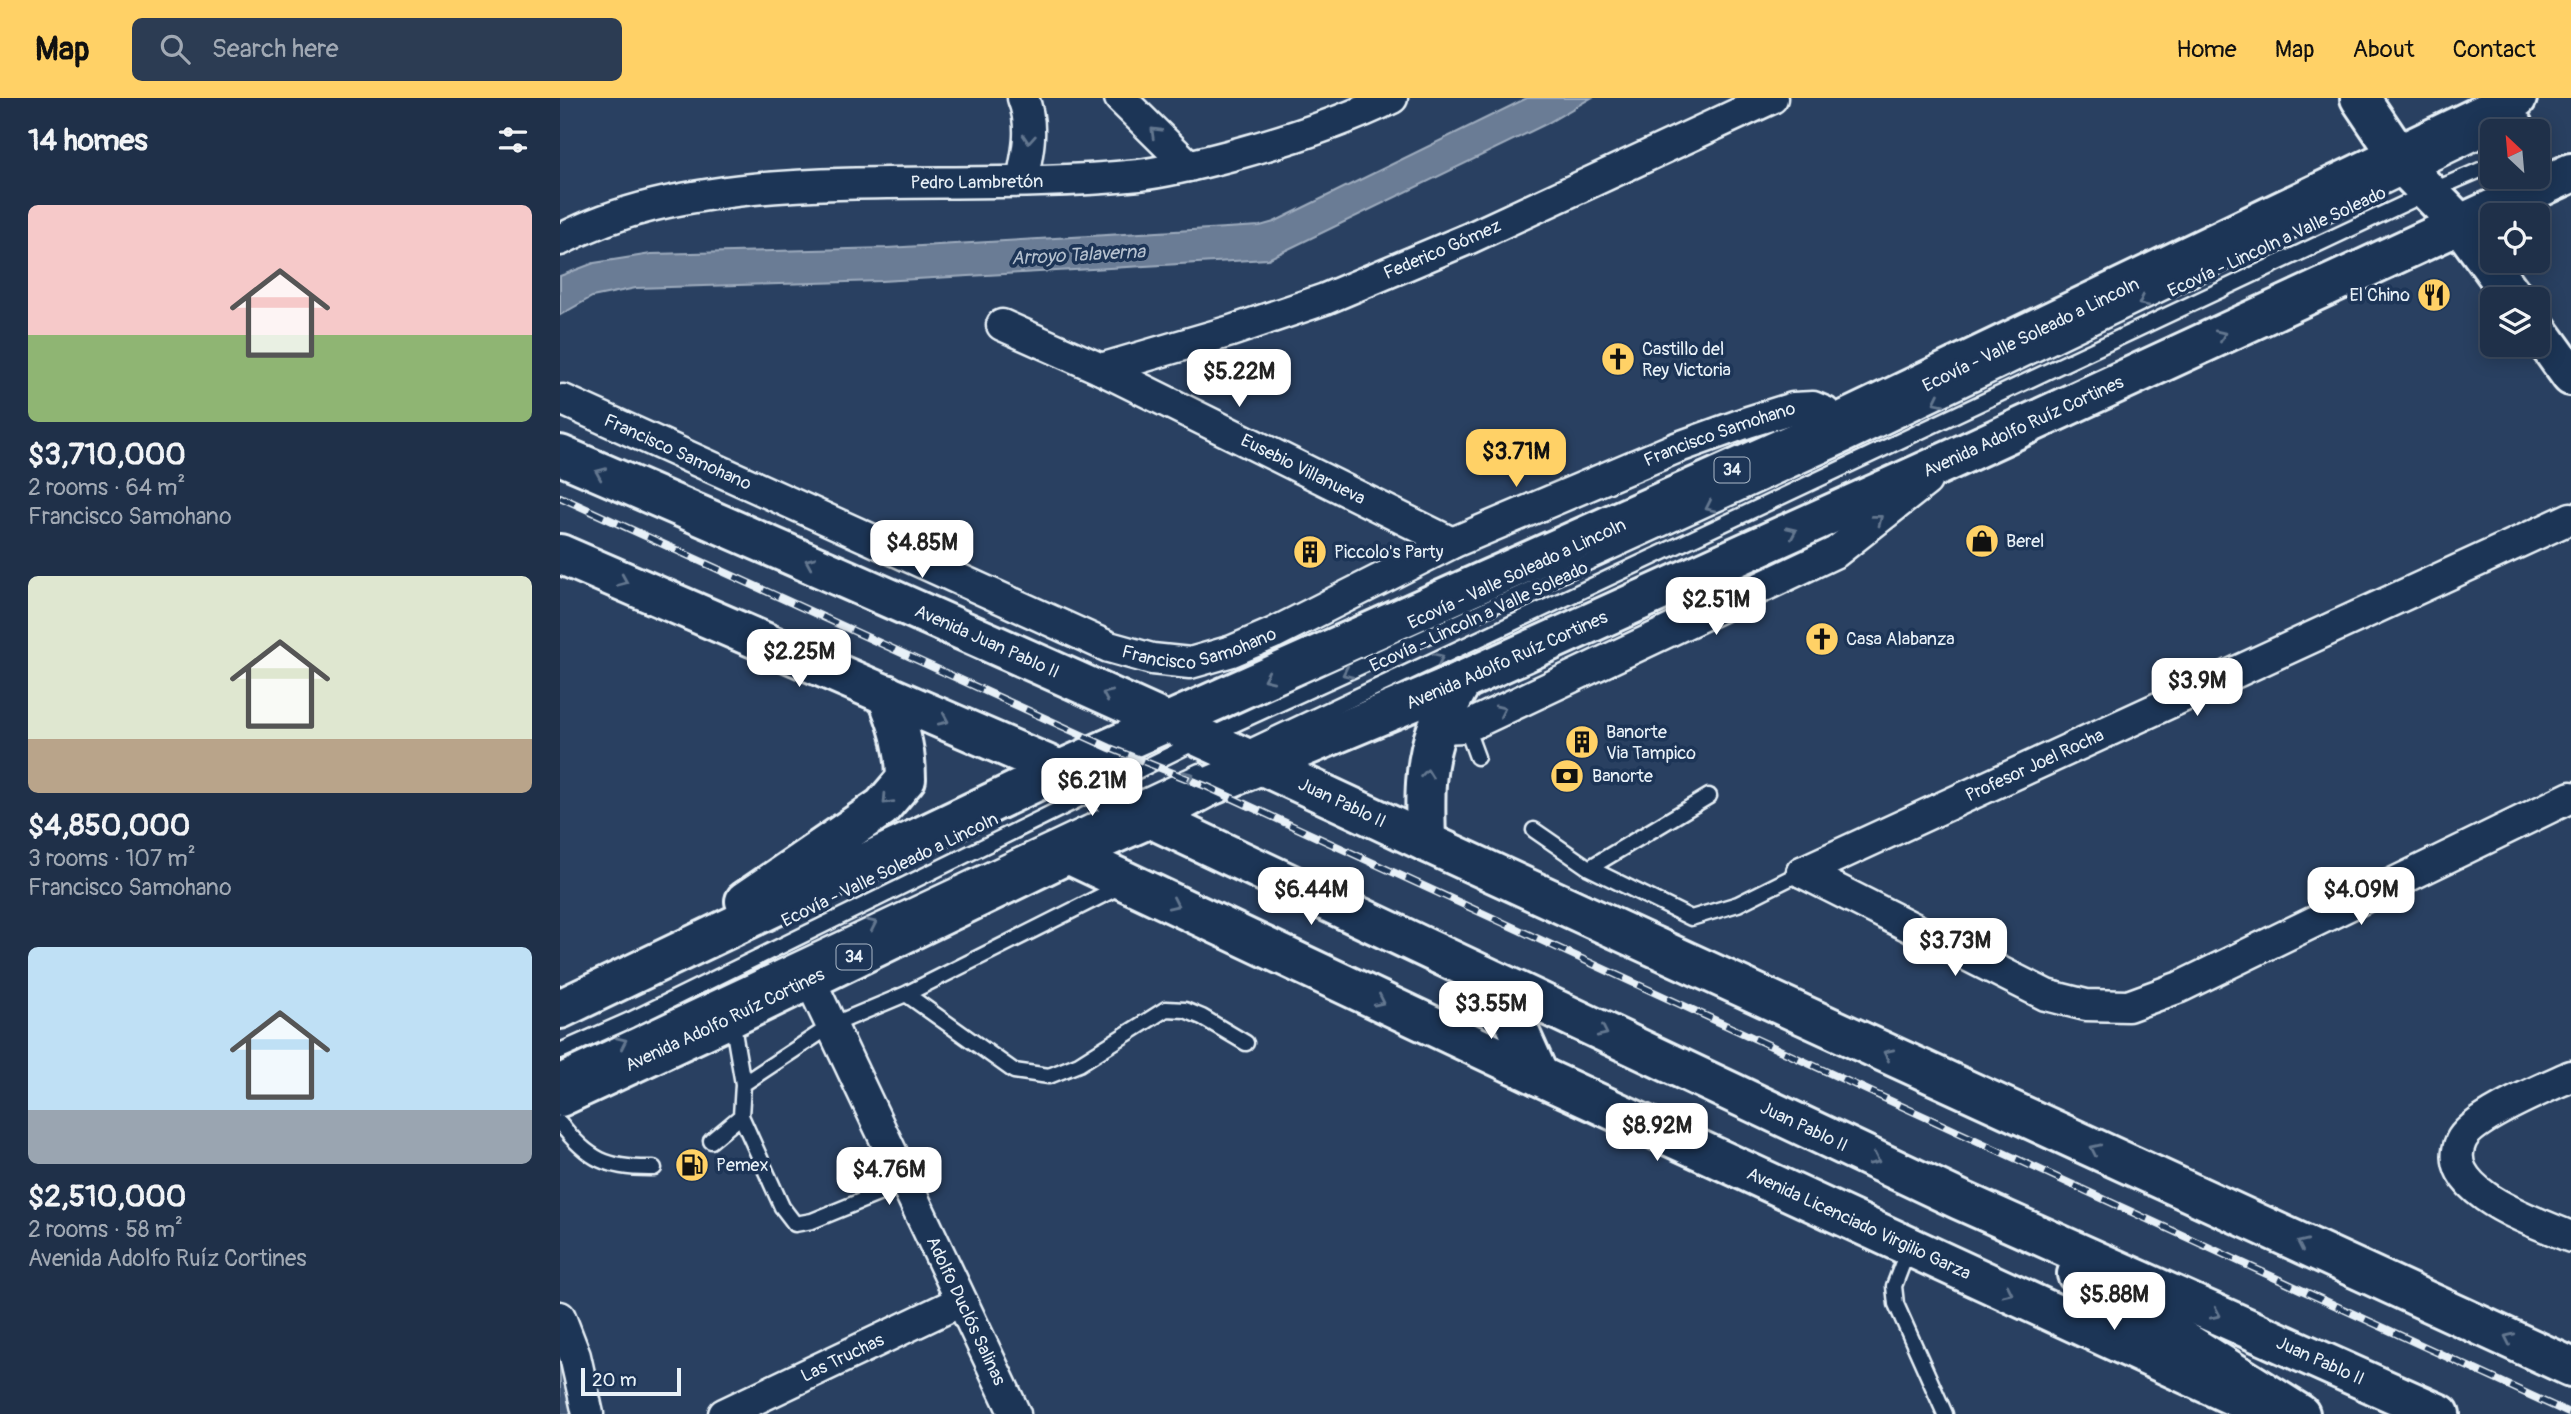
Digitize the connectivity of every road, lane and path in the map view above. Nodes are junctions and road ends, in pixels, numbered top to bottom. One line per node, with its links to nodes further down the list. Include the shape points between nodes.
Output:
1 (1023, 98): 12 (street, one-way to 12, via 1031,138)
2 (1120, 98): 8 (street, one-way to 2)
3 (1392, 98): 8 (street, Pedro Lambretón, via 1288,139)
4 (1772, 98): 18 (street, Federico Gómez, via 1470,238 1325,299)
5 (2360, 98): 11 (main road)
6 (2520, 109): 11 (main road, 34)
7 (2480, 141): 11 (lane, Ecovía - Valle Soleado a Lincoln)
8 (1189, 166): 12 (street, Pedro Lambretón, via 1140,174)
9 (2480, 166): 11 (lane, Ecovía - Lincoln a Valle Soleado)
10 (2571, 173): 13 (main road, Avenida Adolfo Ruíz Cortines / 34)
11 (2412, 174): 13 (main road); 21 (main road, 34); 31 (lane, Ecovía - Lincoln a Valle Soleado, one-way to 11); 31 (lane, Ecovía - Valle Soleado a Lincoln, one-way to 31, via 1848,444)
12 (1022, 180): 14 (street, Pedro Lambretón, via 813,183 698,195 618,216)
13 (2460, 224): 15 (main road); 23 (main road, Avenida Adolfo Ruíz Cortines / 34, one-way to 13)
14 (560, 240)
15 (2506, 287)
16 (1002, 325): 18 (street, Eusebio Villanueva)
17 (2550, 347): 19 (main road)
18 (1101, 369): 25 (street, Eusebio Villanueva)
19 (2571, 376)
20 (563, 400): 25 (street, Francisco Samohano, via 1109,647 1152,659 1191,663 1232,651)
21 (1837, 424): 25 (street, Francisco Samohano, via 1813,407 1793,408 1748,422); 29 (main road, 34, one-way to 29)
22 (560, 455): 29 (main road, Avenida Juan Pablo II, one-way to 22)
23 (1957, 457): 27 (main road, Avenida Adolfo Ruíz Cortines / 34, one-way to 23); 30 (street, one-way to 23, via 1836,552)
24 (2571, 518): 41 (street, Profesor Joel Rocha)
25 (1452, 544)
26 (560, 554): 28 (main road, one-way to 28)
27 (1462, 681): 30 (main road); 31 (main road, Avenida Adolfo Ruíz Cortines / 34)
28 (886, 694): 33 (main road, one-way to 33); 44 (main road, one-way to 44, via 906,752 906,779 882,807)
29 (1168, 723): 31 (main road, Avenida Juan Pablo II); 33 (main road, 34)
30 (1451, 727): 32 (lane); 38 (main road, one-way to 30, via 1427,764)
31 (1225, 757): 36 (lane, Ecovía - Valle Soleado a Lincoln); 36 (main road, Avenida Adolfo Ruíz Cortines / 34, one-way to 31, via 1208,787); 38 (main road, Juan Pablo II, via 1285,775)
32 (1477, 757)
33 (1060, 770): 36 (main road, Juan Pablo II); 44 (main road, 34)
34 (1709, 796): 40 (lane)
35 (2571, 797): 41 (street, via 2180,987 2128,1006 2086,1005 2046,995)
36 (1126, 804): 39 (main road, Avenida Adolfo Ruíz Cortines / 34); 45 (main road, Juan Pablo II); 51 (lane, Ecovía - Valle Soleado a Lincoln); 52 (lane, one-way to 36)
37 (1534, 830): 40 (lane)
38 (1426, 842): 67 (main road, Juan Pablo II, one-way to 38)
39 (1068, 854): 42 (main road, Avenida Licenciado Virgilio Garza); 43 (main road, Avenida Adolfo Ruíz Cortines / 34)
40 (1589, 868): 41 (lane, via 1691,918 1757,896)
41 (1802, 872)
42 (1128, 882): 46 (lane); 53 (main road, Avenida Licenciado Virgilio Garza, one-way to 53)
43 (809, 978): 48 (main road, Avenida Adolfo Ruíz Cortines / 34); 49 (street, Adolfo Duclós Salinas)
44 (625, 980): 47 (main road, 34)
45 (1497, 982): 53 (main road); 62 (main road, Juan Pablo II, one-way to 62)
46 (906, 994): 49 (lane); 50 (lane, via 1014,1071 1049,1076 1079,1064 1166,1010 1185,1010 1202,1017)
47 (560, 1009)
48 (732, 1017): 55 (lane); 56 (main road, Avenida Adolfo Ruíz Cortines / 34)
49 (832, 1025): 55 (lane); 61 (street, Adolfo Duclós Salinas)
50 (1246, 1043)
51 (560, 1051)
52 (560, 1070)
53 (1539, 1076): 64 (main road, Avenida Licenciado Virgilio Garza)
54 (2571, 1076): 63 (street, via 2507,1105 2480,1123 2461,1139 2458,1158 2466,1178 2483,1196)
55 (743, 1084): 57 (lane)
56 (560, 1097)
57 (741, 1116): 59 (lane); 61 (lane, via 782,1207 795,1224)
58 (560, 1123): 60 (lane, via 590,1155 624,1169)
59 (711, 1141)
60 (654, 1168)
61 (905, 1183): 65 (street, Adolfo Duclós Salinas)
62 (1960, 1200): 73 (main road); 74 (main road, Juan Pablo II, one-way to 74)
63 (2571, 1237)
64 (1909, 1247): 68 (main road, Avenida Licenciado Virgilio Garza, one-way to 68); 72 (lane, via 1894,1286 1896,1304)
65 (961, 1301): 70 (street, Las Truchas); 71 (street, Adolfo Duclós Salinas)
66 (560, 1317): 69 (street, via 575,1356)
67 (2571, 1367)
68 (2256, 1411)
69 (588, 1414)
70 (724, 1414)
71 (1015, 1414)
72 (1945, 1414)
73 (2300, 1414)
74 (2440, 1414)

